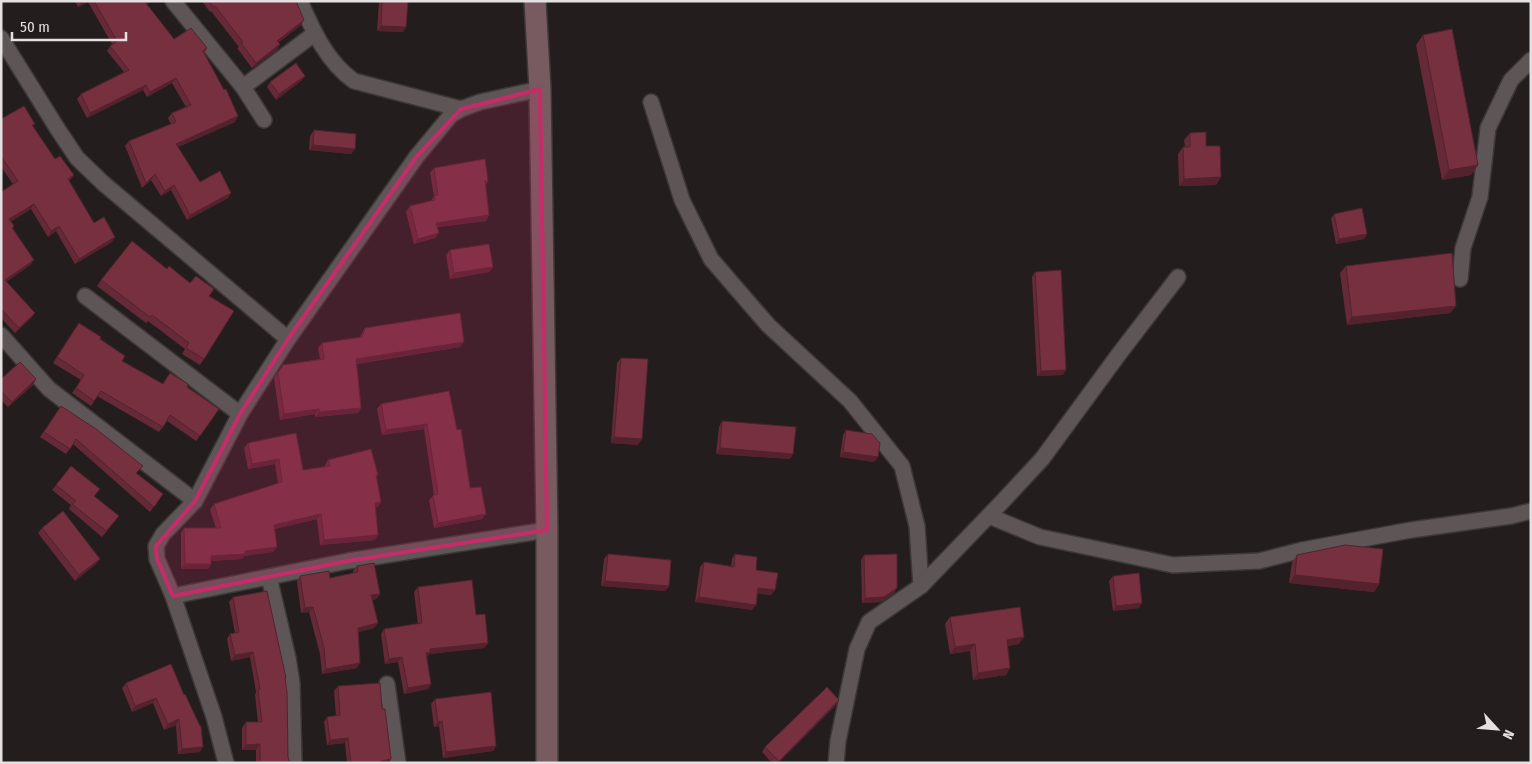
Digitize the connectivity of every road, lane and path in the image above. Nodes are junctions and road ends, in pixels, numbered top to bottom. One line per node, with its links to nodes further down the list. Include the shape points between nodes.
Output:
1 (172, 1): 7 (street)
2 (300, 1): 4 (street)
3 (535, 1): 8 (main road)
4 (314, 34): 7 (street); 10 (street, via 337,66 354,81)
5 (1, 38): 16 (street, via 77,158)
6 (1531, 60): 13 (street, via 1511,80 1488,128 1480,197 1463,248)
7 (243, 88): 11 (street)
8 (540, 89): 10 (street); 21 (main road)
9 (650, 102): 23 (street, via 682,200 711,259 768,325 850,400 902,466 917,526)
10 (461, 108): 16 (street, via 417,156)
11 (264, 120)
12 (1178, 277): 20 (street, via 1042,459)
13 (1460, 279)
14 (85, 296): 17 (street)
15 (1, 335): 18 (street, via 49,389)
16 (288, 339): 17 (street)
17 (240, 414): 18 (street)
18 (195, 501): 24 (street, via 163,534 156,546 157,559)
19 (1531, 511): 20 (street, via 1302,550 1259,561 1173,565 1040,537)
20 (989, 516): 23 (street)
21 (547, 530): 22 (street, via 348,561); 29 (main road)
22 (269, 577): 24 (street); 27 (street, via 292,683)
23 (920, 586): 30 (street, via 869,622 857,649)
24 (173, 596): 26 (street)
25 (387, 684): 28 (street)
26 (226, 763)
27 (294, 763)
28 (398, 763)
29 (547, 763)
30 (836, 763)

